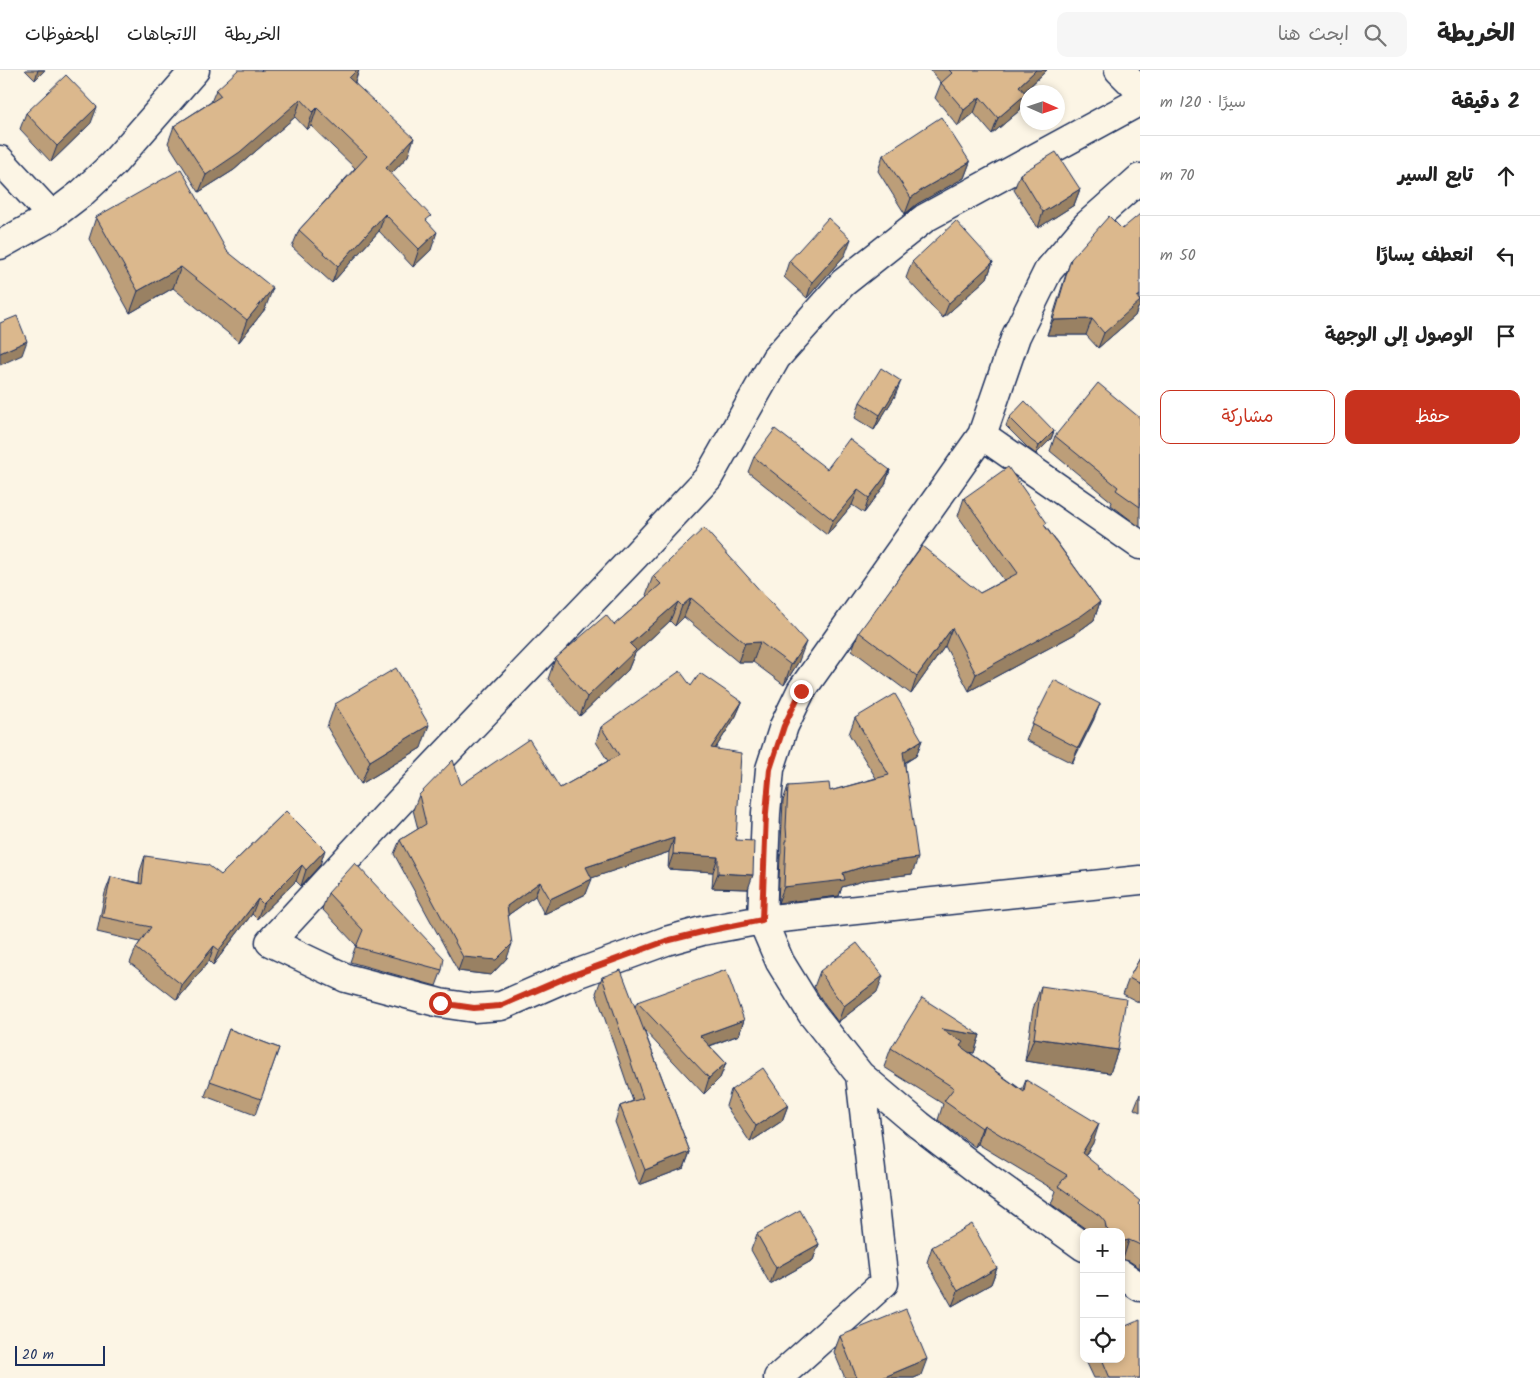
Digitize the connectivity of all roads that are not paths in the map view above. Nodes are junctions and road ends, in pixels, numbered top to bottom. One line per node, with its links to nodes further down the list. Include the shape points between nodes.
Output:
1 (195, 70): 7 (street, via 112,165)
2 (1119, 70): 3 (street)
3 (1140, 91)
4 (1140, 101): 12 (street, via 924,218 843,282 776,358 708,478 270,942 346,978 440,1003 474,1008 500,1006 666,941)
5 (0, 160): 7 (street)
6 (1140, 178): 9 (street, via 1087,225 1048,271 1016,336)
7 (52, 216): 8 (street)
8 (0, 246)
9 (982, 435): 10 (street); 12 (street, via 801,691 784,726 770,769)
10 (1140, 544)
11 (1140, 880): 12 (street)
12 (762, 920): 13 (street, via 780,962 812,1014)
13 (860, 1075): 14 (street, via 984,1175); 17 (street, via 884,1283)
14 (1080, 1244)
15 (1125, 1277): 16 (street)
16 (1140, 1287)
17 (778, 1378)

